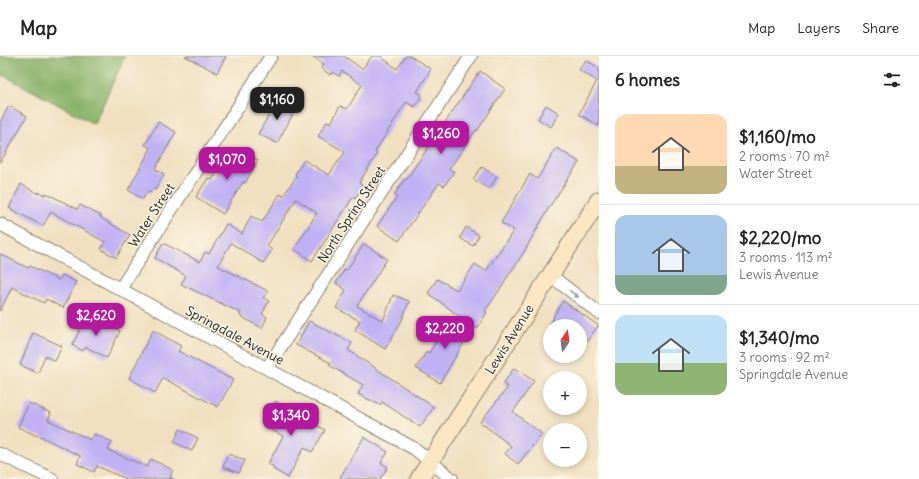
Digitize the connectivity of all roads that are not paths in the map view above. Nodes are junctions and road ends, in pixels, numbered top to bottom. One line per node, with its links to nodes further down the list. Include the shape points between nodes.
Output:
1 (271, 56): 6 (street, Water Street)
2 (471, 56): 8 (street, North Spring Street)
3 (599, 200): 5 (main road, Lewis Avenue)
4 (0, 224): 6 (street, Springdale Avenue)
5 (550, 275): 7 (street, one-way to 7); 10 (main road, Lewis Avenue)
6 (120, 289): 8 (street, Springdale Avenue)
7 (599, 313)
8 (268, 368): 10 (street, Springdale Avenue, via 396,438)
9 (0, 454): 11 (street)
10 (431, 461): 12 (main road, Lewis Avenue); 13 (street, Springdale Avenue)
11 (52, 479)
12 (420, 479)
13 (452, 479)

